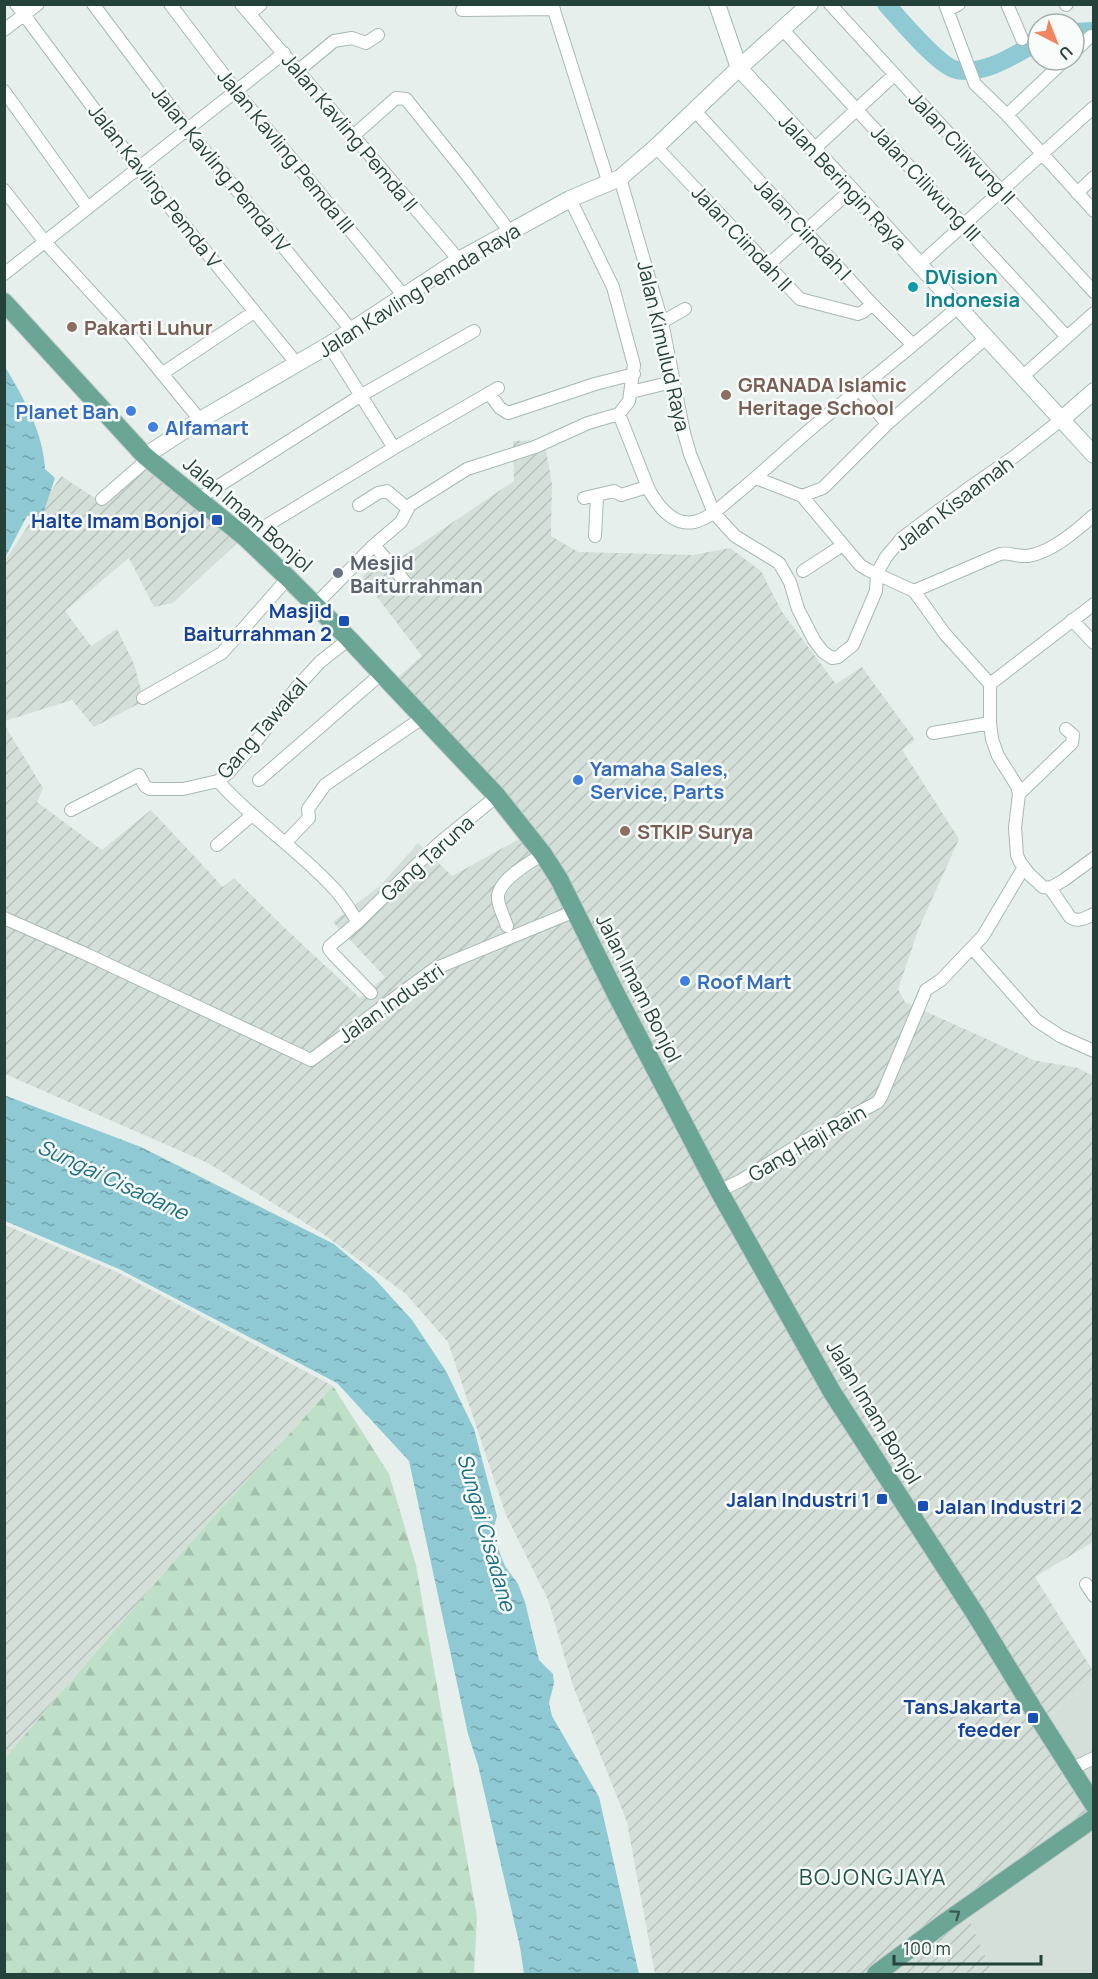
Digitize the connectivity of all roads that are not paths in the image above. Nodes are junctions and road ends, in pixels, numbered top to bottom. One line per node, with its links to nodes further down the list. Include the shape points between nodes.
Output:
1 (16, 4): 14 (street, Jalan Kavling Pemda V)
2 (38, 4): 14 (street)
3 (93, 4): 32 (street, Jalan Kavling Pemda IV)
4 (170, 4): 27 (street, Jalan Kavling Pemda III)
5 (261, 4): 12 (street)
6 (717, 4): 22 (street)
7 (810, 4): 16 (street, Jalan Kavling Pemda Raya)
8 (830, 4): 25 (street, Jalan Ciliwung II)
9 (1007, 4): 19 (street)
10 (950, 6): 31 (street, via 972,80)
11 (553, 7): 13 (street); 39 (street, Jalan Kimulud Raya)
12 (246, 9): 21 (street, Jalan Kavling Pemda II)
13 (462, 10)
14 (24, 15): 15 (street); 37 (street, Jalan Kavling Pemda V)
15 (4, 30)
16 (783, 30): 22 (street, Jalan Kavling Pemda Raya); 29 (street, Jalan Ciliwung III)
17 (378, 35): 23 (street, via 366,43 350,38 334,41)
18 (1091, 36): 20 (street)
19 (1022, 39)
20 (1086, 41)
21 (284, 53): 23 (street, Jalan Kavling Pemda II); 27 (street)
22 (739, 68): 30 (street, Jalan Kavling Pemda Raya); 35 (street, Jalan Beringin Raya)
23 (298, 70): 33 (street, Jalan Kavling Pemda II)
24 (1052, 72): 31 (street)
25 (894, 75): 29 (street); 42 (street, Jalan Ciliwung II)
26 (4, 91): 45 (street)
27 (236, 91): 32 (street); 56 (street, Jalan Kavling Pemda III)
28 (1094, 107): 36 (street)
29 (857, 110): 35 (street); 47 (street, Jalan Ciliwung III)
30 (695, 111): 34 (street, Jalan Kavling Pemda Raya); 48 (street, Jalan Ciindah I)
31 (1006, 115): 36 (street)
32 (187, 129): 37 (street); 64 (street, Jalan Kavling Pemda IV)
33 (352, 136): 49 (street, via 396,98 406,99); 51 (street, Jalan Kavling Pemda II)
34 (656, 147): 39 (street, Jalan Kavling Pemda Raya); 52 (street, Jalan Ciindah II)
35 (814, 149): 41 (street, Jalan Beringin Raya)
36 (1041, 154): 42 (street); 43 (street)
37 (138, 168): 45 (street); 61 (street, Jalan Kavling Pemda V)
38 (1094, 177): 43 (street)
39 (615, 181): 44 (street, Jalan Kavling Pemda Raya); 63 (street, Jalan Kimulud Raya)
40 (4, 190): 50 (street)
41 (851, 190): 48 (street); 53 (street, Jalan Beringin Raya)
42 (1001, 191): 47 (street); 55 (street, Jalan Ciliwung II)
43 (1077, 193): 46 (street)
44 (570, 199): 49 (street, Jalan Kavling Pemda Raya); 72 (street, via 613,287)
45 (88, 208): 50 (street)
46 (1094, 211)
47 (964, 224): 53 (street); 66 (street, Jalan Ciliwung III)
48 (805, 231): 52 (street); 58 (street, Jalan Ciindah I)
49 (510, 232): 51 (street, Jalan Kavling Pemda Raya)
50 (45, 242): 54 (street); 71 (street)
51 (459, 260): 56 (street, Jalan Kavling Pemda Raya)
52 (768, 265): 58 (street, Jalan Ciindah II, via 802,300 858,314)
53 (919, 265): 59 (street, Jalan Beringin Raya)
54 (4, 274)
55 (1094, 292)
56 (404, 296): 64 (street, Jalan Kavling Pemda Raya)
57 (4, 302): 85 (main road, Jalan Imam Bonjol)
58 (872, 304): 69 (street, Jalan Ciindah I)
59 (958, 307): 67 (street, Jalan Beringin Raya); 69 (street)
60 (685, 309): 63 (street)
61 (254, 312): 70 (street, Jalan Kavling Pemda V); 71 (street)
62 (1094, 313): 66 (street)
63 (662, 322): 74 (street, Jalan Kimulud Raya)
64 (352, 331): 68 (street, Jalan Kavling Pemda Raya)
65 (474, 331): 78 (street)
66 (1067, 337): 73 (street)
67 (986, 338): 73 (street, Jalan Beringin Raya); 82 (street)
68 (329, 345): 70 (street, Jalan Kavling Pemda Raya); 78 (street)
69 (914, 345): 75 (street)
70 (297, 364): 81 (street, Jalan Kavling Pemda Raya)
71 (163, 373): 81 (street)
72 (634, 374): 77 (street); 83 (street, via 508,413 500,408 493,391)
73 (1022, 377): 80 (street, Jalan Beringin Raya)
74 (672, 382): 77 (street); 93 (street, Jalan Kimulud Raya, via 690,454)
75 (860, 390): 82 (street); 86 (street)
76 (1094, 391): 80 (street)
77 (631, 392): 79 (street)
78 (360, 396): 83 (street); 89 (street)
79 (619, 414): 87 (street); 92 (street, via 467,469)
80 (1062, 419): 84 (street, Jalan Beringin Raya); 100 (street, Jalan Kisaamah, via 902,538)
81 (200, 420): 85 (street, Jalan Kavling Pemda Raya)
82 (886, 424): 88 (street, via 823,488)
83 (394, 448): 96 (street)
84 (1094, 454)
85 (147, 458): 89 (main road, Jalan Imam Bonjol); 90 (street)
86 (756, 478): 88 (street); 93 (street)
87 (647, 487): 93 (street, via 659,506 685,523); 95 (street, via 621,495 614,491 590,497)
88 (802, 496): 98 (street)
89 (198, 499): 96 (main road, Jalan Imam Bonjol)
90 (102, 500)
91 (359, 505): 92 (street, via 385,491)
92 (407, 508): 97 (street, via 401,522)
93 (714, 513): 100 (street, Jalan Kisaamah, via 735,536 779,563 814,640 832,658 853,645 876,591)
94 (1094, 515): 103 (street, via 1042,551 1026,556 999,554)
95 (596, 536)
96 (246, 538): 101 (main road, Jalan Imam Bonjol)
97 (374, 545): 102 (street); 105 (street)
98 (843, 545): 99 (street); 100 (street, via 860,565)
99 (803, 571)
100 (877, 573): 103 (street)
101 (288, 578): 105 (main road, Jalan Imam Bonjol); 111 (street, via 222,653)
102 (406, 583)
103 (914, 591): 110 (street, via 945,634)
104 (1094, 604): 106 (street)
105 (315, 605): 107 (main road, Jalan Imam Bonjol)
106 (1072, 620): 108 (street); 110 (street)
107 (349, 639): 109 (main road, Jalan Imam Bonjol); 117 (street, Gang Tawakal, via 320,662 258,739)
108 (1094, 643)
109 (381, 674): 112 (main road, Jalan Imam Bonjol); 116 (street)
110 (990, 684): 113 (street)
111 (143, 698)
112 (422, 718): 119 (main road, Jalan Imam Bonjol); 122 (street, via 326,785 308,809 309,818)
113 (990, 723): 115 (street); 118 (street, via 998,756)
114 (1066, 729): 118 (street, via 1073,735 1072,743)
115 (933, 733)
116 (259, 780)
117 (218, 781): 120 (street, Gang Tawakal, via 157,790 145,786 139,775); 121 (street)
118 (1019, 794): 126 (street, via 1015,841)
119 (497, 796): 124 (main road, Jalan Imam Bonjol); 131 (street, Gang Taruna, via 437,845)
120 (71, 810)
121 (251, 816): 122 (street); 123 (street)
122 (285, 843): 131 (street, via 337,892)
123 (218, 845)
124 (543, 854): 128 (main road, Jalan Imam Bonjol); 132 (street, via 507,880 500,890 498,897)
125 (1094, 858): 127 (street)
126 (1024, 867): 127 (street, via 1043,887); 133 (street, Gang Haji Rain, via 994,921)
127 (1050, 888): 129 (street, via 1075,920)
128 (575, 911): 130 (street, Jalan Industri, via 434,969 311,1060); 136 (main road, Jalan Imam Bonjol)
129 (1094, 914)
130 (4, 918)
131 (358, 922): 134 (street, Gang Taruna, via 329,949)
132 (507, 926)
133 (973, 949): 135 (street, via 1045,1027); 136 (street, Gang Haji Rain, via 926,990 880,1099)
134 (371, 993)
135 (1094, 1051)
136 (719, 1191): 140 (main road, Jalan Imam Bonjol, via 842,1408)
137 (1086, 1584): 138 (street)
138 (1094, 1596)
139 (1094, 1758): 140 (street)
140 (1071, 1769): 141 (main road, Jalan Imam Bonjol)
141 (1094, 1805)
142 (1094, 1818): 143 (main road, one-way to 142)
143 (876, 1974)

